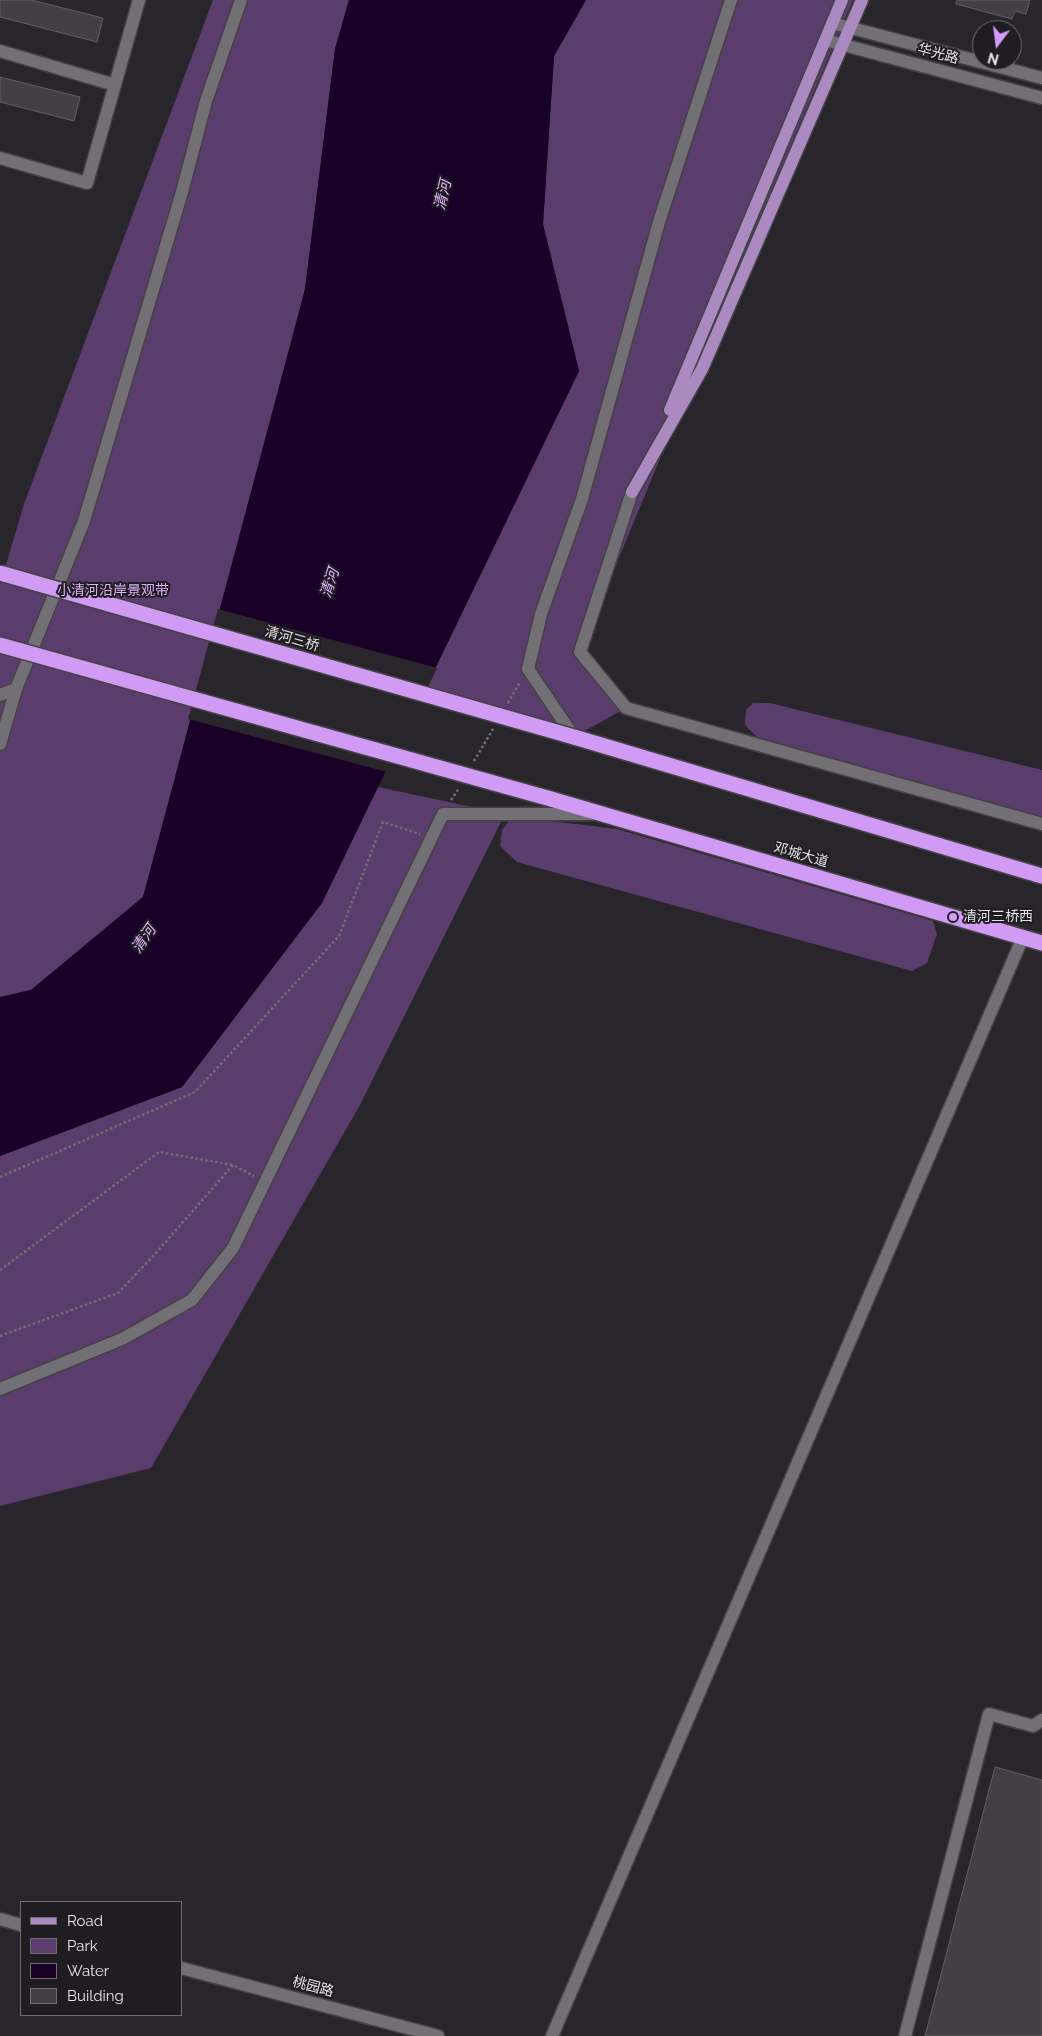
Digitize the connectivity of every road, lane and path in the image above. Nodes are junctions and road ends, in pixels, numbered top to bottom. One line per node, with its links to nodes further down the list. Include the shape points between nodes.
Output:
1 (139, 0): 12 (street)
2 (241, 0): 19 (street, via 206,101 84,521)
3 (731, 0): 18 (street, via 660,222 582,498 541,614)
4 (842, 0): 6 (main road)
5 (862, 0): 7 (main road)
6 (832, 23): 7 (street, 华光路); 8 (main road)
7 (850, 27): 9 (main road); 11 (street, 华光路)
8 (825, 40): 9 (street, 华光路); 15 (main road, via 682,385)
9 (843, 44): 13 (street, 华光路); 15 (main road, via 702,370)
10 (0, 51): 12 (street)
11 (1042, 78)
12 (115, 85): 14 (street, via 87,183)
13 (1042, 98)
14 (0, 158)
15 (632, 492): 29 (street, via 580,652 626,708)
16 (0, 573): 23 (highway, 清河三桥, bridge)
17 (0, 645): 28 (highway, 邓城大道, bridge)
18 (528, 669): 21 (path); 23 (street)
19 (16, 689): 20 (street); 24 (street)
20 (0, 695)
21 (508, 703)
22 (493, 729): 25 (path)
23 (574, 736): 31 (highway)
24 (0, 744)
25 (473, 763)
26 (463, 780): 27 (path)
27 (443, 814): 28 (street); 30 (street)
28 (601, 814): 32 (highway, 邓城大道)
29 (1042, 824)
30 (432, 838): 35 (path, via 383,822 340,936 195,1092); 36 (street)
31 (1042, 876)
32 (1023, 937): 33 (highway, 邓城大道); 45 (street)
33 (1042, 943)
34 (232, 1165): 36 (path); 37 (path, via 159,1152); 38 (path, via 118,1293)
35 (0, 1177)
36 (265, 1182): 39 (street, via 233,1248 192,1300 122,1339)
37 (0, 1270)
38 (0, 1336)
39 (0, 1389)
40 (1042, 1720): 46 (street, via 1034,1726 989,1714)
41 (0, 1919): 42 (street)
42 (20, 1925)
43 (182, 1968): 44 (street, 桃园路)
44 (438, 2036)
45 (552, 2036)
46 (905, 2036)

